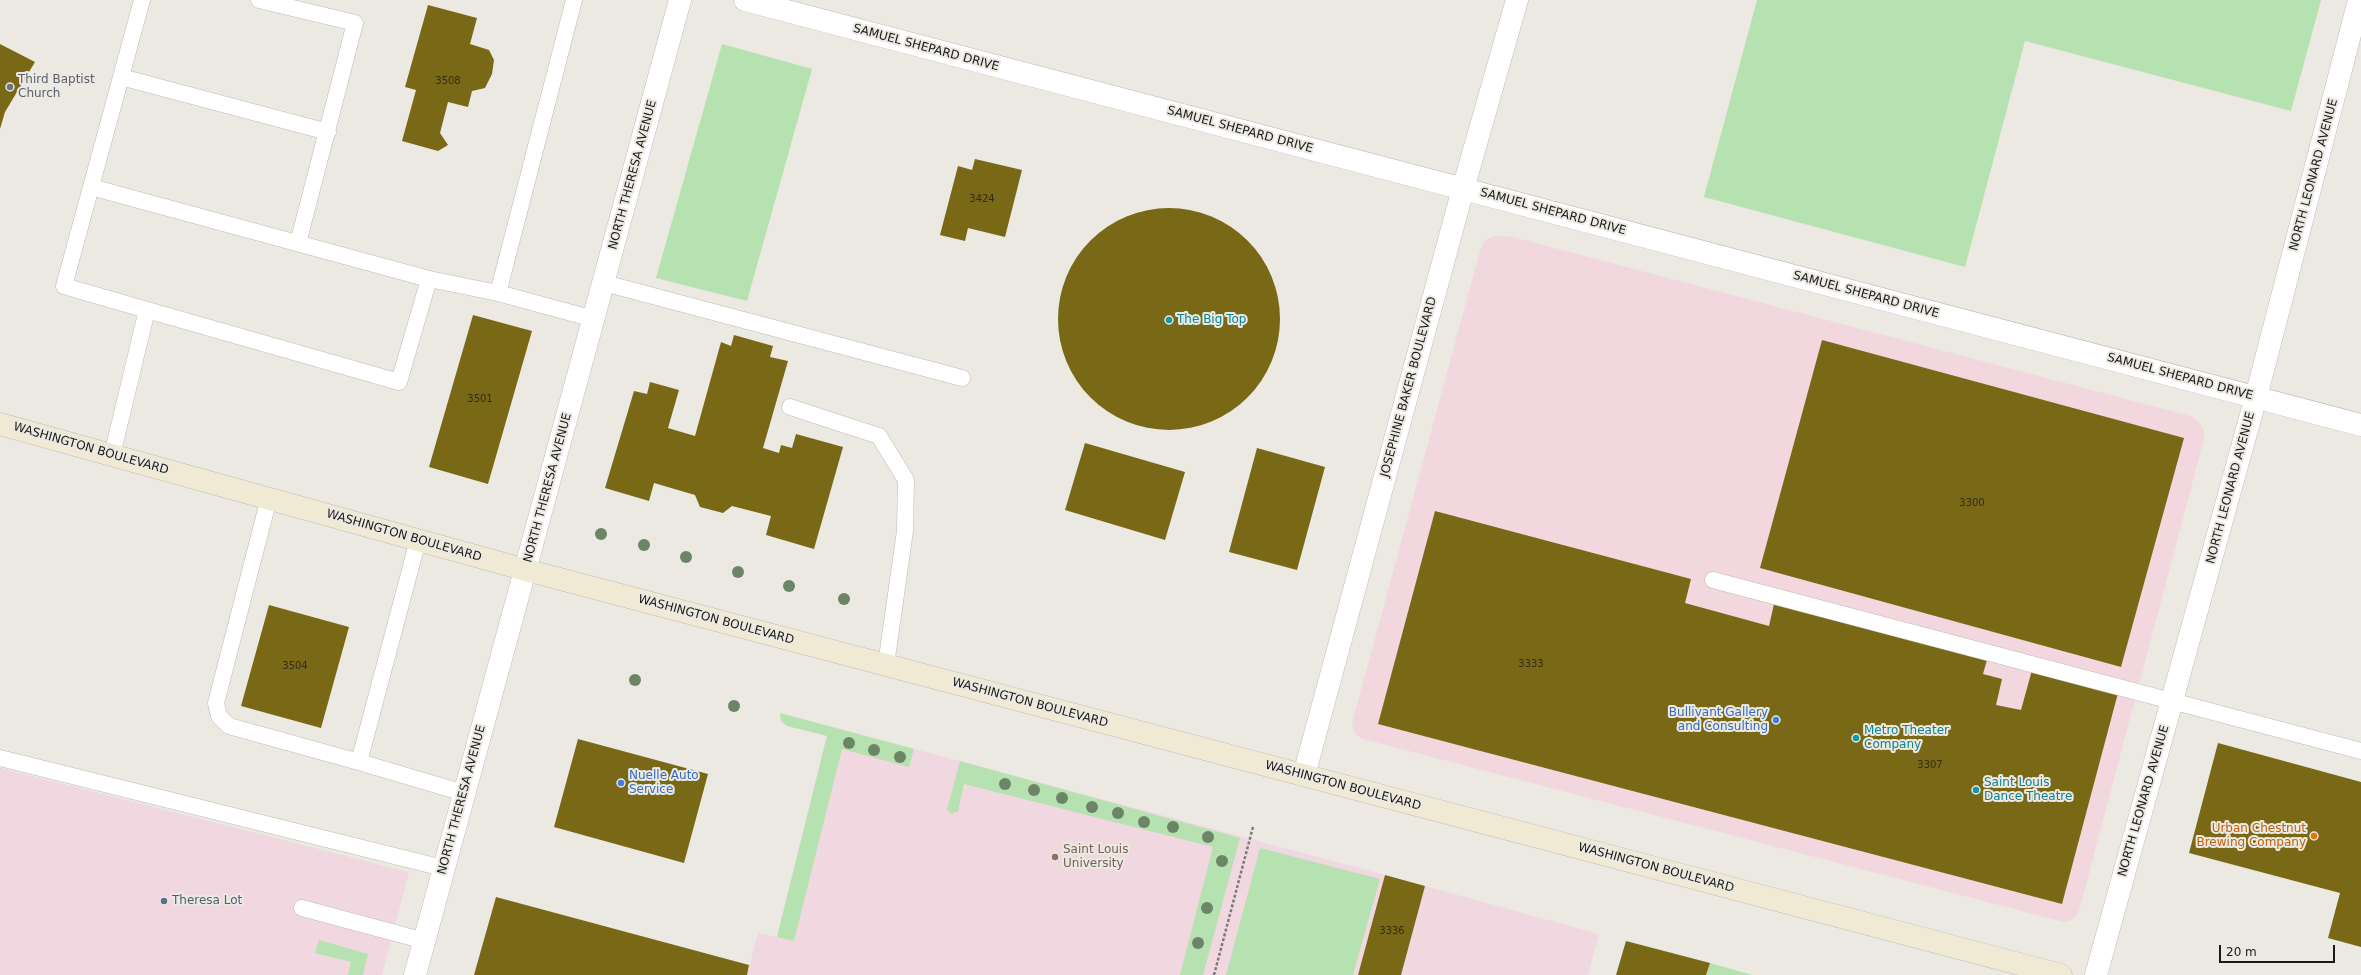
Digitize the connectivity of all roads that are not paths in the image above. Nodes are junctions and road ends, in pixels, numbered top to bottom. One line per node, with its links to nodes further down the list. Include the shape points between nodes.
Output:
1 (142, 0): 8 (lane)
2 (259, 0): 9 (lane, via 355,23)
3 (574, 0): 15 (lane)
4 (680, 0): 14 (street, NORTH THERESA AVENUE)
5 (745, 0): 11 (street, SAMUEL SHEPARD DRIVE)
6 (1517, 0): 11 (street, JOSEPHINE BAKER BOULEVARD)
7 (2359, 0): 19 (street, NORTH LEONARD AVENUE)
8 (121, 77): 9 (lane); 10 (lane)
9 (328, 132): 12 (lane)
10 (91, 187): 12 (lane); 16 (lane, via 64,286)
11 (1463, 189): 19 (street, SAMUEL SHEPARD DRIVE); 33 (street, JOSEPHINE BAKER BOULEVARD)
12 (298, 244): 13 (lane)
13 (429, 279): 15 (lane); 16 (lane, via 399,382)
14 (604, 283): 17 (street, NORTH THERESA AVENUE); 18 (lane)
15 (498, 293): 17 (lane)
16 (146, 310): 23 (lane)
17 (594, 319): 26 (street, NORTH THERESA AVENUE)
18 (962, 378)
19 (2256, 397): 22 (street, SAMUEL SHEPARD DRIVE); 29 (street, NORTH LEONARD AVENUE)
20 (790, 407): 28 (lane, via 879,436 906,480 905,531)
21 (0, 424): 23 (main road, WASHINGTON BOULEVARD)
22 (2361, 425)
23 (112, 455): 24 (main road, WASHINGTON BOULEVARD)
24 (269, 498): 25 (main road, WASHINGTON BOULEVARD); 32 (lane, via 216,703 219,716 229,726)
25 (418, 540): 26 (main road, WASHINGTON BOULEVARD); 32 (lane)
26 (526, 570): 28 (main road, WASHINGTON BOULEVARD); 34 (street, NORTH THERESA AVENUE)
27 (1713, 580): 29 (lane)
28 (886, 665): 33 (main road, WASHINGTON BOULEVARD)
29 (2172, 701): 30 (lane); 40 (street, NORTH LEONARD AVENUE)
30 (2361, 751)
31 (0, 758): 35 (lane)
32 (359, 762): 34 (lane)
33 (1304, 775): 39 (main road, WASHINGTON BOULEVARD)
34 (464, 793): 35 (street, NORTH THERESA AVENUE)
35 (443, 868): 37 (street, NORTH THERESA AVENUE)
36 (302, 908): 37 (lane)
37 (425, 941): 38 (street, NORTH THERESA AVENUE)
38 (415, 975)
39 (2061, 975)
40 (2096, 975)

